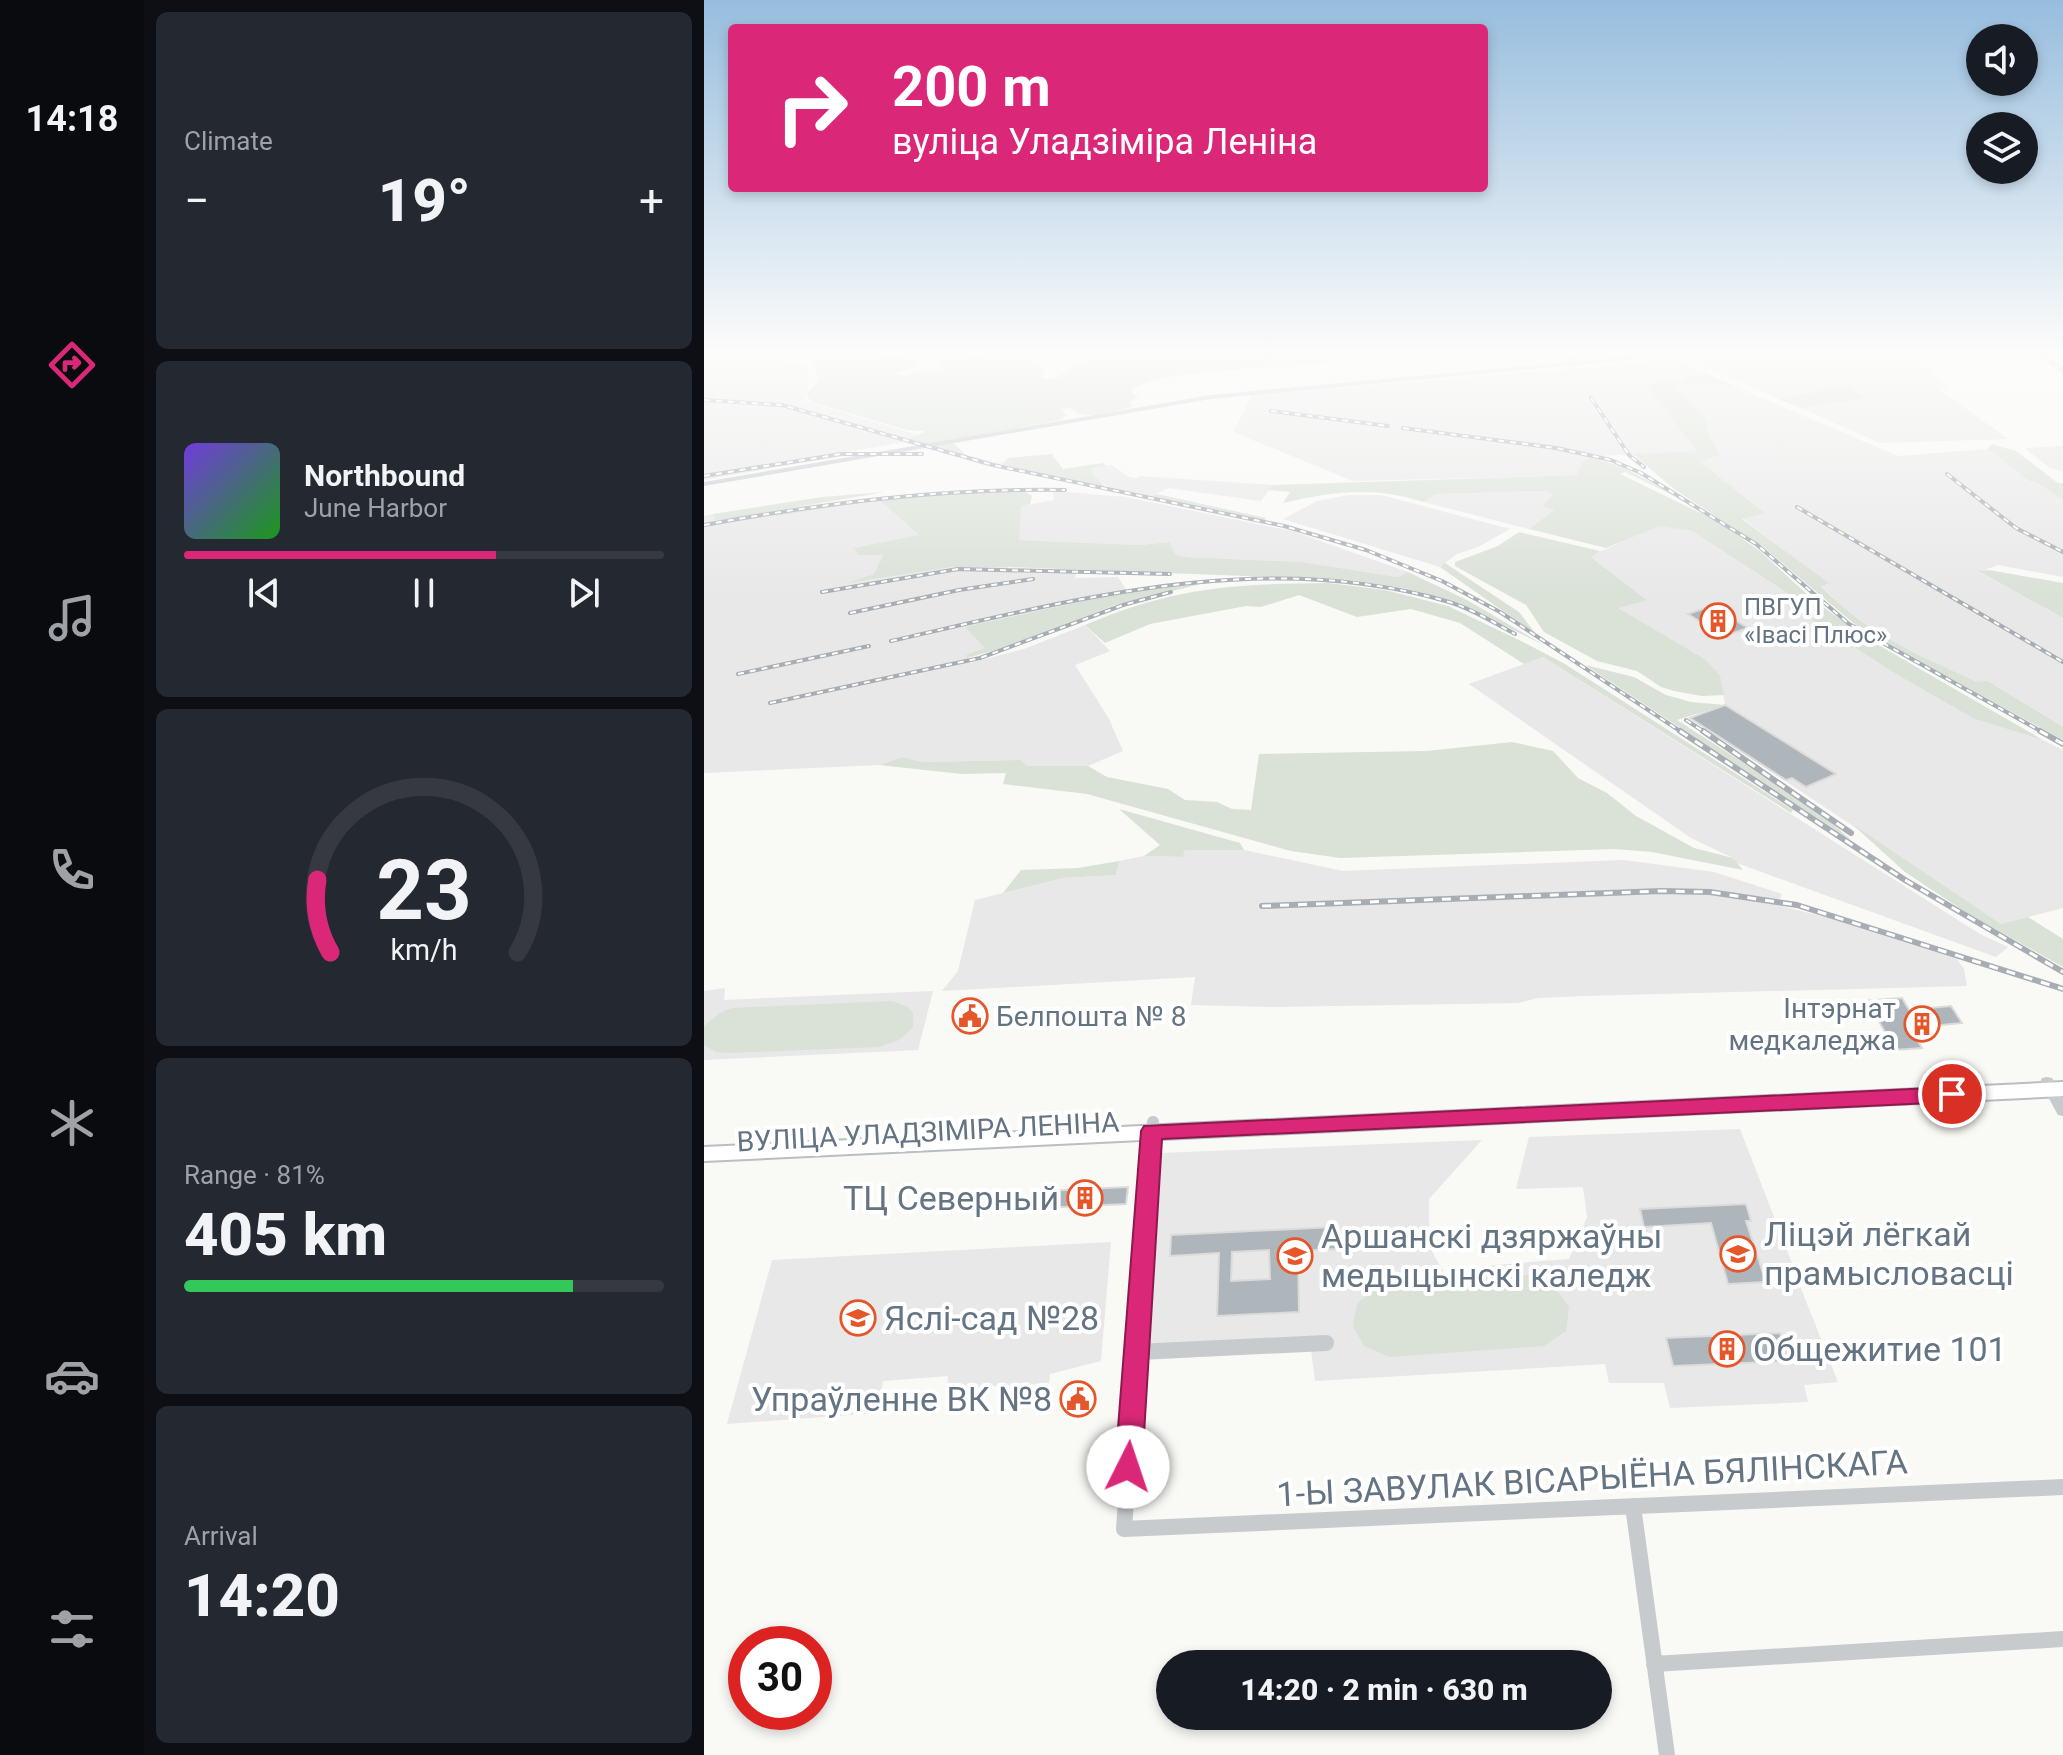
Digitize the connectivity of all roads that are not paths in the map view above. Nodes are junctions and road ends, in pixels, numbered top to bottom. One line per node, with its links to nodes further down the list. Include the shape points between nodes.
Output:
1 (1000, 433): 2 (street)
2 (704, 484)
3 (2056, 1085): 4 (street); 5 (main road, ВУЛІЦА УЛАДЗІМІРА ЛЕНІНА)
4 (2063, 1111)
5 (1152, 1126): 6 (main road, ВУЛІЦА УЛАДЗІМІРА ЛЕНІНА); 7 (main road, ВУЛІЦА УЛАДЗІМІРА ЛЕНІНА); 9 (street)
6 (704, 1143)
7 (704, 1154)
8 (1326, 1343): 9 (street)
9 (1136, 1352): 11 (street, 1-Ы ЗАВУЛАК ВІСАРЫЁНА БЯЛІНСКАГА, via 1124,1529)
10 (2063, 1487): 11 (street, 1-Ы ЗАВУЛАК ВІСАРЫЁНА БЯЛІНСКАГА)
11 (1633, 1506): 13 (street)
12 (2063, 1639): 13 (street)
13 (1654, 1664): 14 (street)
14 (1667, 1755)

